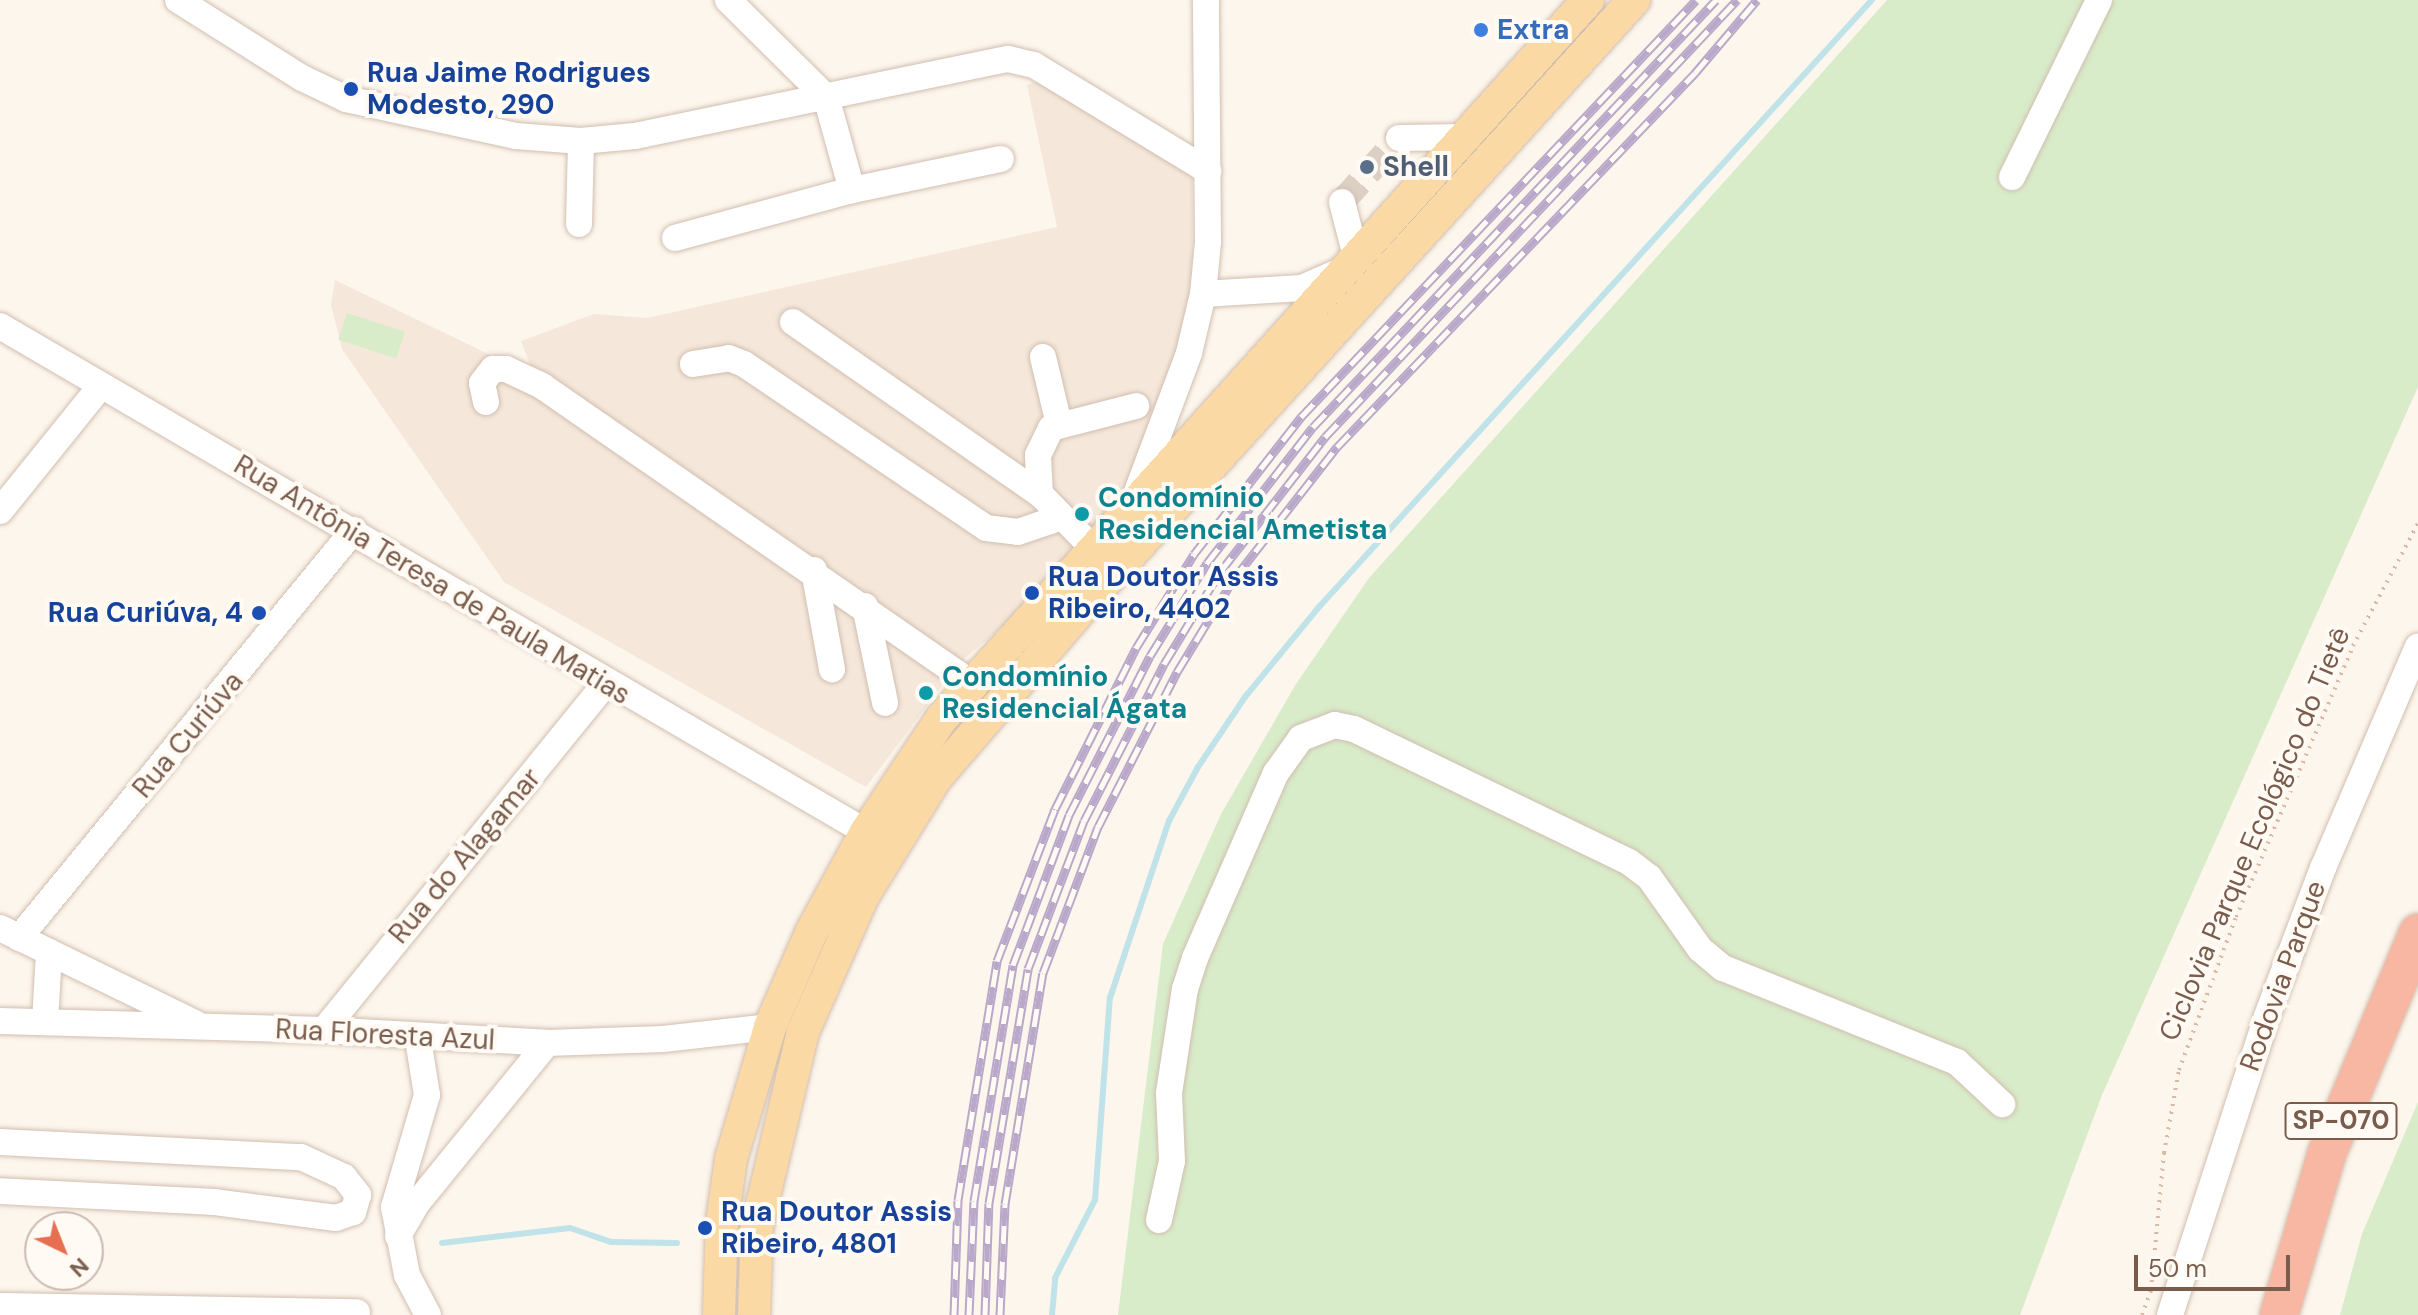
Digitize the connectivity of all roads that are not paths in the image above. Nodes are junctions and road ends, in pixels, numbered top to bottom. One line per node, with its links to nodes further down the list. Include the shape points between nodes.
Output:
1 (178, 0): 10 (street, via 346,99 516,136)
2 (728, 0): 7 (street)
3 (1206, 0): 12 (street)
4 (1588, 0): 8 (main road)
5 (1634, 0): 62 (main road, via 1097,591 936,778 863,896 828,967 796,1058 757,1226)
6 (2099, 0): 13 (street)
7 (826, 97): 10 (street, via 635,136); 12 (street, via 1008,59 1034,65); 14 (street)
8 (1466, 137): 9 (street); 18 (main road)
9 (1399, 138)
10 (581, 141): 16 (street)
11 (1001, 159): 14 (street)
12 (1208, 171): 19 (street)
13 (2012, 177)
14 (852, 190): 17 (street)
15 (1342, 202): 18 (street)
16 (579, 224)
17 (675, 238)
18 (1354, 263): 19 (street, via 1302,288); 30 (main road)
19 (1203, 294): 30 (street, via 1189,353)
20 (793, 322): 28 (street)
21 (0, 326): 24 (street, Rua Antônia Teresa de Paula Matias)
22 (1043, 357): 27 (street)
23 (693, 364): 31 (street, via 729,358 744,364 986,528 1018,532)
24 (101, 386): 29 (street); 32 (street, Rua Antônia Teresa de Paula Matias)
25 (486, 402): 34 (street, via 482,383 493,369 506,369 542,386)
26 (1136, 406): 27 (street)
27 (1059, 424): 28 (street, via 1040,446)
28 (1040, 494): 31 (street)
29 (0, 511)
30 (1128, 515): 33 (main road)
31 (1062, 517): 33 (street)
32 (354, 530): 38 (street, Rua Antônia Teresa de Paula Matias); 42 (street, Rua Curiúva)
33 (1096, 551): 39 (main road)
34 (814, 570): 35 (street); 37 (street)
35 (865, 606): 39 (street); 40 (street)
36 (2418, 646): 63 (street, Rodovia Parque, via 2323,868 2267,1016)
37 (832, 669)
38 (606, 683): 41 (street, Rua Antônia Teresa de Paula Matias); 49 (street, Rua do Alagamar)
39 (974, 685): 41 (main road, via 942,718)
40 (885, 703)
41 (866, 832): 47 (main road, via 812,931)
42 (10, 933): 44 (street)
43 (2418, 933): 64 (highway, SP-070, via 2327,1153)
44 (49, 952): 46 (street); 48 (street)
45 (0, 1021): 46 (street, Rua Floresta Azul)
46 (45, 1022): 48 (street, Rua Floresta Azul)
47 (770, 1027): 51 (street, Rua Floresta Azul, via 663,1039); 61 (main road, via 731,1159 722,1222)
48 (204, 1028): 49 (street, Rua Floresta Azul)
49 (324, 1030): 50 (street, Rua Floresta Azul)
50 (418, 1039): 51 (street, Rua Floresta Azul); 56 (street, via 427,1095 399,1183)
51 (547, 1043): 56 (street, via 418,1202)
52 (2002, 1104): 55 (street, via 1983,1080 1957,1062 1723,968 1700,949 1649,877 1629,862 1354,729 1335,725 1301,738 1276,773 1195,958 1169,1093 1172,1161)
53 (0, 1142): 54 (street, via 301,1157 344,1177 358,1195 353,1212 336,1218 215,1202)
54 (0, 1191)
55 (1159, 1220)
56 (398, 1236): 60 (street, via 407,1275)
57 (0, 1306): 58 (street)
58 (127, 1311): 59 (street)
59 (357, 1312)
60 (428, 1315)
61 (719, 1315)
62 (754, 1315)
63 (2170, 1315)
64 (2279, 1315)

